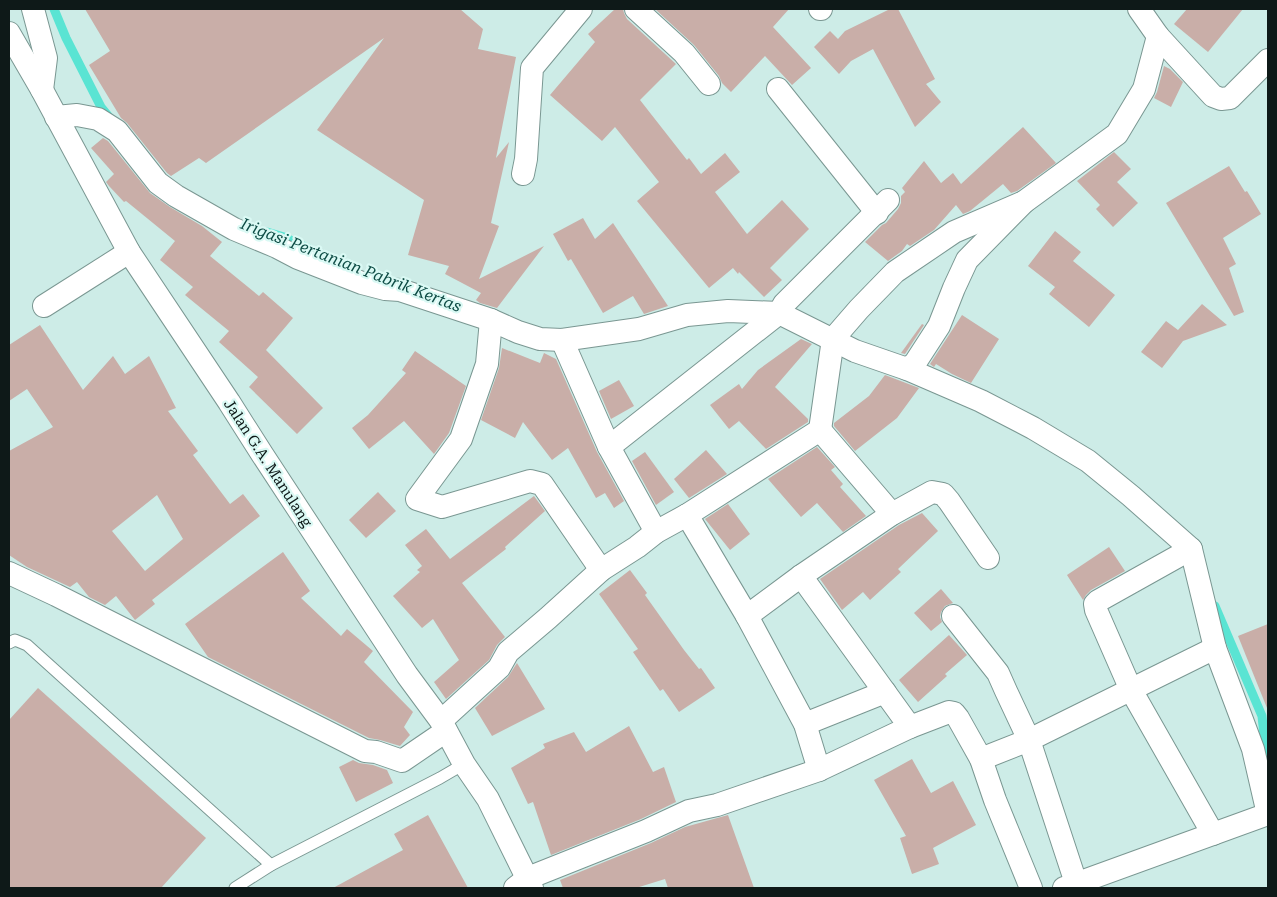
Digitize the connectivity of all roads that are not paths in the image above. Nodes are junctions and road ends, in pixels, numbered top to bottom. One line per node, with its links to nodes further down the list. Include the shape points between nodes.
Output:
1 (33, 9): 10 (street, via 46,58)
2 (581, 9): 12 (street, via 532,68)
3 (636, 9): 8 (street, via 684,54)
4 (1139, 9): 6 (street)
5 (9, 34): 10 (street, Jalan G.A. Manulang)
6 (1158, 36): 7 (street, via 1214,96 1221,99 1230,98); 13 (street, via 1144,90 1117,134)
7 (1268, 60)
8 (708, 84)
9 (778, 89): 16 (street, via 882,206)
10 (42, 90): 11 (street, Jalan G.A. Manulang)
11 (56, 117): 14 (street, Jalan G.A. Manulang); 17 (street, via 77,115 98,119 117,131 158,183 234,229 362,283 400,290)
12 (523, 174)
13 (1024, 202): 18 (street, via 954,232 895,272); 20 (street, via 967,260 939,326)
14 (129, 252): 15 (street); 38 (street, Jalan G.A. Manulang)
15 (44, 306)
16 (781, 308): 18 (street); 19 (street, via 687,315 639,329); 22 (street)
17 (491, 320): 19 (street, via 540,339); 28 (street, via 488,364 461,439 417,499 442,507 530,481 542,484)
18 (833, 339): 20 (street, via 855,351); 21 (street)
19 (562, 340): 22 (street)
20 (911, 367): 26 (street, via 981,400 1088,462)
21 (820, 430): 23 (street); 24 (street)
22 (609, 447): 25 (street)
23 (892, 514): 27 (street, via 932,492 943,494); 30 (street)
24 (687, 515): 25 (street); 31 (street)
25 (656, 532): 28 (street)
26 (1191, 549): 34 (street); 35 (street, via 1096,604)
27 (988, 558)
28 (601, 570): 38 (street, via 508,652 499,668)
29 (9, 573): 38 (street, via 365,751 402,761)
30 (801, 576): 31 (street); 36 (street)
31 (747, 616): 37 (street)
32 (953, 616): 40 (street, via 998,673)
33 (9, 642): 46 (lane, via 15,640 27,645)
34 (1215, 648): 35 (street); 44 (street, via 1253,749)
35 (1130, 690): 40 (street); 45 (street)
36 (885, 692): 37 (street); 39 (street)
37 (805, 724): 43 (street)
38 (443, 726): 42 (street, Jalan G.A. Manulang)
39 (910, 727): 41 (street, via 954,713); 43 (street)
40 (1029, 740): 41 (street); 48 (street)
41 (981, 759): 50 (street)
42 (464, 764): 46 (lane); 47 (street, Jalan G.A. Manulang, via 488,799)
43 (819, 770): 47 (street, via 717,805 689,811)
44 (1268, 814): 45 (street)
45 (1213, 834): 48 (street)
46 (271, 865): 49 (lane)
47 (525, 885)
48 (1070, 885)
49 (235, 888)
50 (1031, 888)

